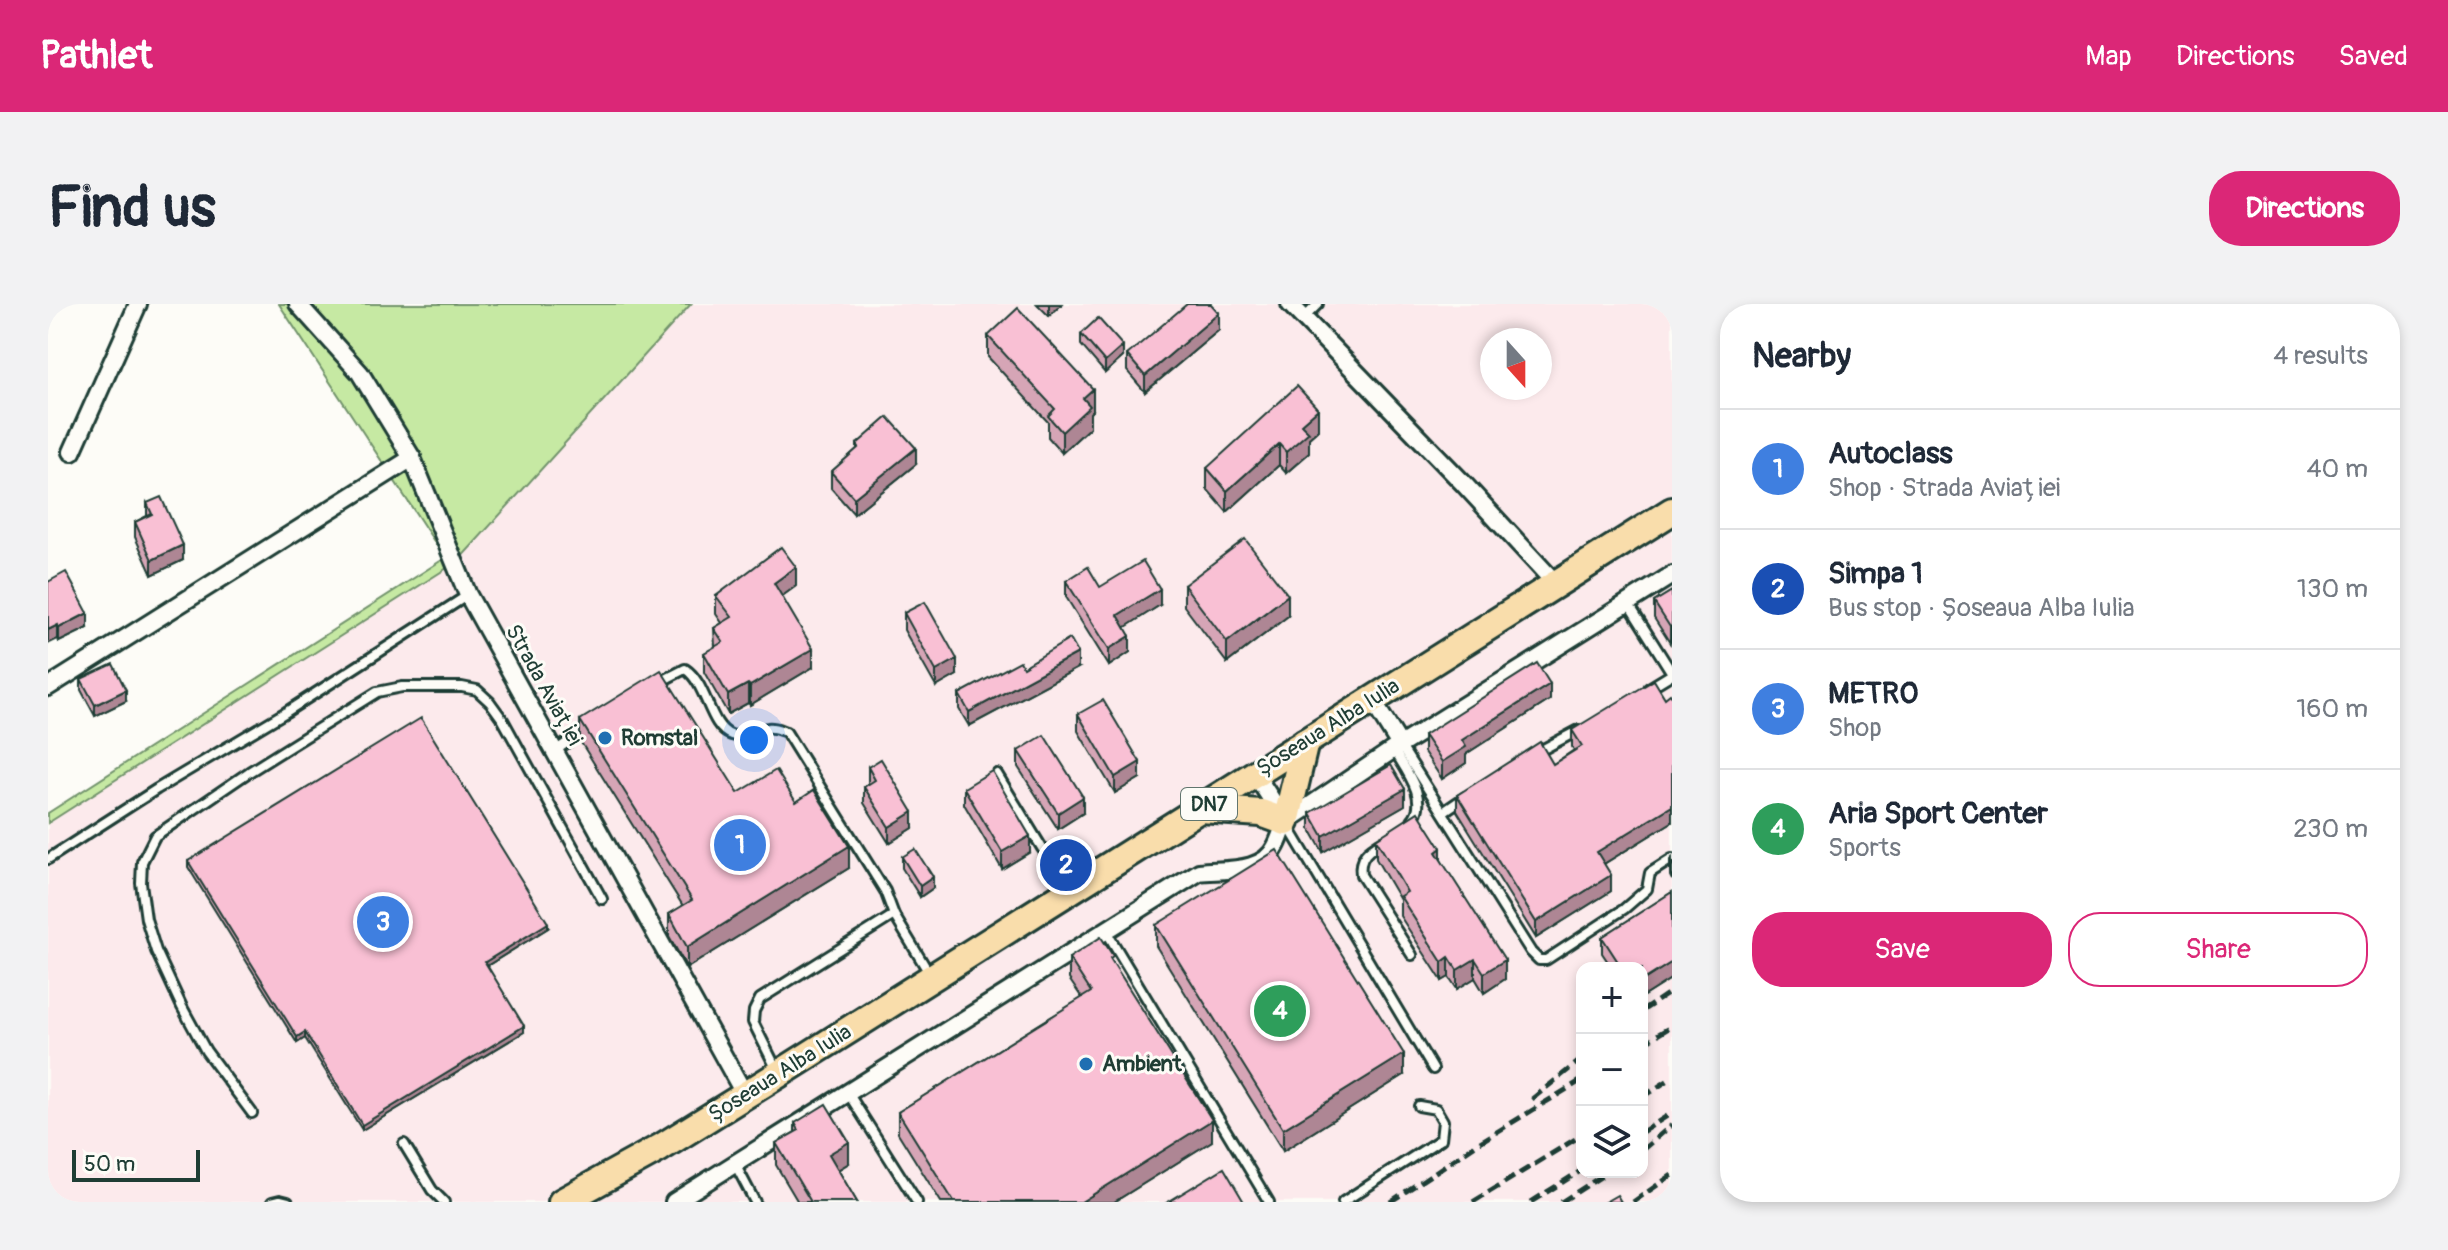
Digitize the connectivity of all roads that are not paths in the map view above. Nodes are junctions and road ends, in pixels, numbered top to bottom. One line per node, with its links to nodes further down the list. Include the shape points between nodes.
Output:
1 (138, 304): 6 (street)
2 (298, 304): 7 (street, Strada Aviației, via 360,373)
3 (1290, 304): 5 (street)
4 (1318, 304): 5 (lane)
5 (1304, 318): 10 (street)
6 (72, 452)
7 (412, 458): 11 (street, Strada Aviației); 14 (street)
8 (1672, 511): 10 (main road, Șoseaua Alba Iulia / DN7)
9 (1672, 575): 12 (street)
10 (1556, 584): 17 (main road, Șoseaua Alba Iulia / DN7)
11 (468, 595): 22 (street, Strada Aviației); 32 (lane)
12 (1628, 603): 13 (lane); 21 (street)
13 (1672, 673): 16 (lane)
14 (48, 687)
15 (647, 689): 36 (lane, via 685,669 694,675 728,734 736,737 771,727 786,732 885,891)
16 (1637, 695)
17 (1372, 700): 20 (main road, Șoseaua Alba Iulia / DN7); 21 (street)
18 (600, 719): 22 (lane)
19 (1593, 722): 23 (lane)
20 (1305, 742): 25 (main road, Șoseaua Alba Iulia / DN7); 29 (main road)
21 (1397, 747): 28 (lane); 29 (street); 30 (lane, via 1420,805)
22 (555, 751): 43 (street, Strada Aviației)
23 (1531, 755)
24 (997, 774): 34 (lane)
25 (1255, 774): 27 (main road, Șoseaua Alba Iulia / DN7); 29 (street)
26 (1479, 788): 28 (lane)
27 (1200, 809): 29 (main road, via 1261,813); 34 (main road, Șoseaua Alba Iulia / DN7)
28 (1443, 812): 33 (lane, via 1539,960 1624,909 1647,889 1650,873)
29 (1286, 822): 37 (street, via 1275,849 1261,862 1199,872); 40 (lane)
30 (1406, 826)
31 (1395, 834): 38 (lane, via 1362,856 1361,875)
32 (48, 859)
33 (1672, 859)
34 (1071, 890): 39 (main road, Șoseaua Alba Iulia / DN7)
35 (602, 899): 45 (lane, via 503,720 477,690 402,687 377,692 155,836 142,862 146,919 156,951 206,1051)
36 (894, 915): 39 (lane); 41 (lane, via 760,999 753,1022)
37 (1106, 931): 42 (street); 59 (lane)
38 (1412, 955)
39 (932, 977): 41 (main road, Șoseaua Alba Iulia / DN7)
40 (1433, 1069)
41 (779, 1074): 43 (main road, Șoseaua Alba Iulia / DN7)
42 (848, 1093): 48 (street); 58 (lane)
43 (745, 1095): 47 (main road, Șoseaua Alba Iulia / DN7)
44 (1419, 1106): 60 (lane, via 1436,1109 1443,1121 1441,1139)
45 (252, 1113)
46 (404, 1144): 49 (lane)
47 (660, 1148): 54 (main road, Șoseaua Alba Iulia / DN7); 55 (main road, Șoseaua Alba Iulia / DN7)
48 (735, 1164): 56 (street); 57 (lane)
49 (432, 1190): 52 (lane); 53 (lane)
50 (272, 1202): 51 (lane)
51 (288, 1202)
52 (436, 1202)
53 (444, 1202)
54 (562, 1202)
55 (594, 1202)
56 (674, 1202)
57 (755, 1202)
58 (917, 1202)
59 (1269, 1202)
60 (1343, 1202)

